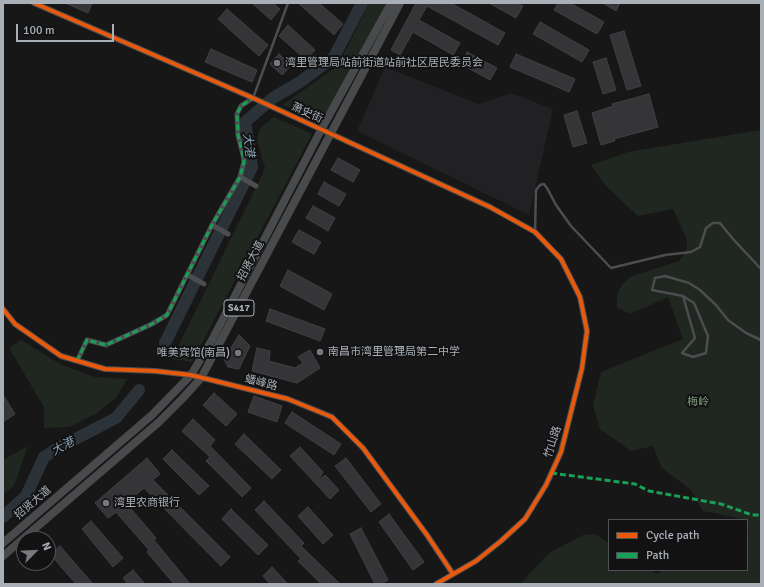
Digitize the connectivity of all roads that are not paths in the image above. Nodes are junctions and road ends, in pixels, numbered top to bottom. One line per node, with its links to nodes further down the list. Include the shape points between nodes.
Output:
1 (34, 3): 5 (street, 萧史街)
2 (288, 3): 5 (lane)
3 (391, 3): 6 (main road, 招贤大道 / S417)
4 (400, 3): 7 (main road, 招贤大道 / S417)
5 (253, 98): 6 (street, 萧史街); 8 (street, via 241,106 237,114 238,135 244,162)
6 (321, 130): 7 (street, 萧史街); 21 (main road, 招贤大道 / S417, via 212,340)
7 (331, 134): 11 (street, 萧史街, via 490,207); 22 (main road, 招贤大道 / S417)
8 (240, 177): 9 (street); 10 (street)
9 (256, 186)
10 (212, 225): 12 (street); 15 (street)
11 (535, 232): 13 (street, 萧史街); 14 (lane, via 536,190 544,184 571,226 611,268 665,255 691,252 700,247 706,228 713,223 720,223)
12 (228, 234)
13 (561, 259): 25 (street, 竹山路, via 580,297 587,331 582,368 561,452 546,486 525,519 501,542)
14 (761, 269)
15 (188, 275): 16 (street); 20 (street, via 167,315 106,345 87,340)
16 (204, 284)
17 (683, 296): 17 (lane, via 694,303 708,336 706,352 693,357 682,352 696,338); 19 (lane, via 652,290 655,278 665,276 689,283 716,305 728,320)
18 (3, 310): 20 (street, 蟠峰路, via 15,324 61,356)
19 (761, 340)
20 (77, 361): 21 (street, 蟠峰路, via 105,369)
21 (191, 375): 22 (street, 蟠峰路); 23 (main road, 招贤大道 / S417, via 152,415)
22 (201, 378): 24 (main road, 招贤大道 / S417, via 159,422); 25 (street, 蟠峰路, via 288,399 332,417 363,448)
23 (3, 543)
24 (3, 556)
25 (453, 574): 26 (street, 竹山路)
26 (436, 584)

